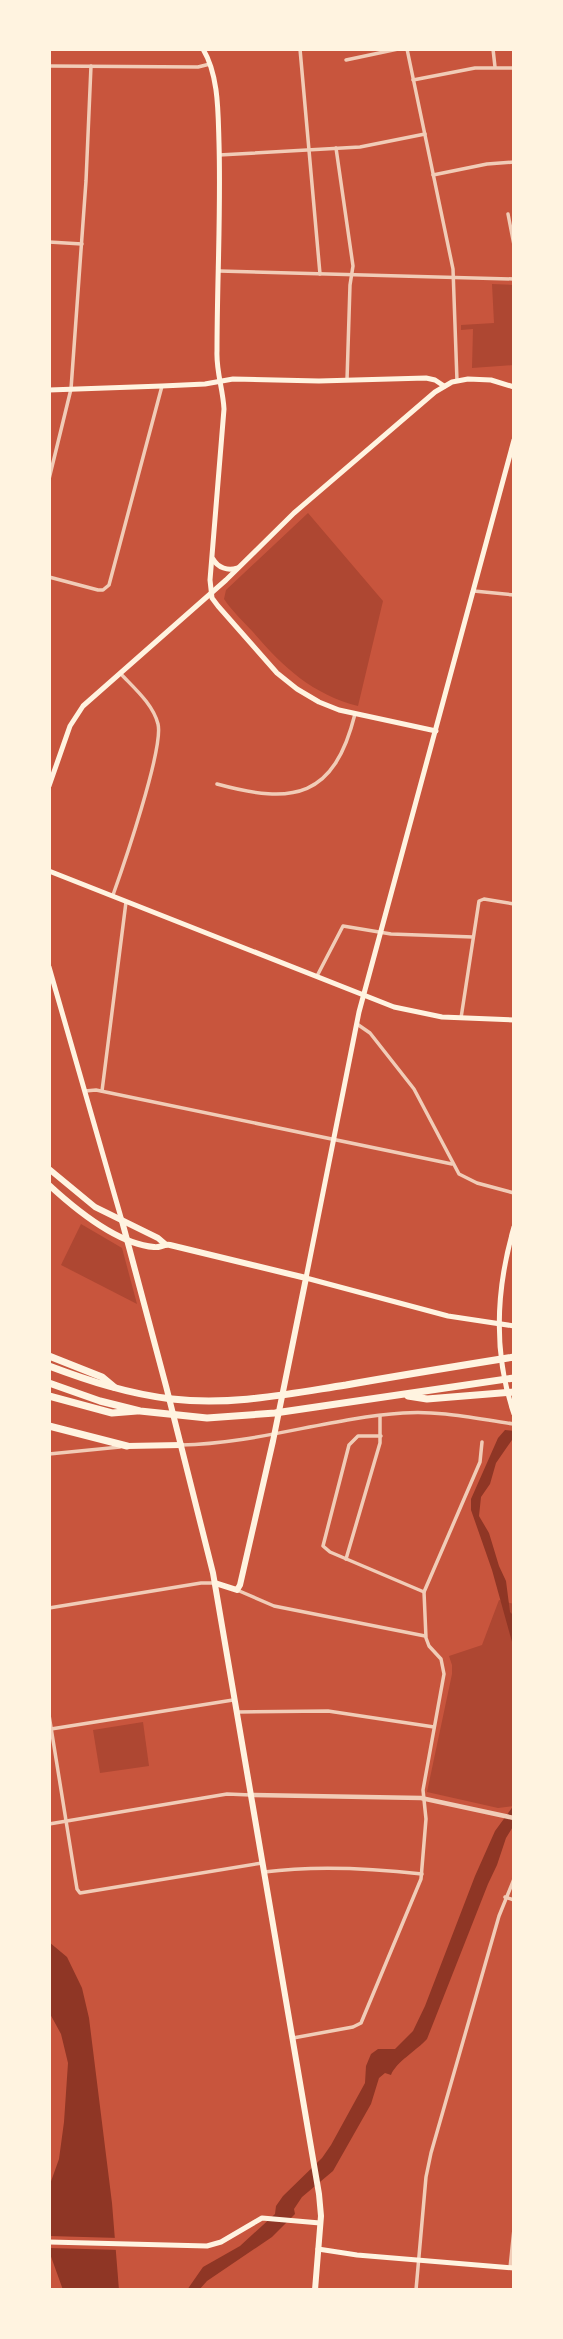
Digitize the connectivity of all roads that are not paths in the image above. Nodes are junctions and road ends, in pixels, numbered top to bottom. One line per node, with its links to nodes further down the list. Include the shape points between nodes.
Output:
1 (203, 49): 7 (main road)
2 (300, 49): 15 (street)
3 (398, 49): 6 (street)
4 (407, 49): 12 (street)
5 (493, 49): 10 (street)
6 (346, 60)
7 (210, 64): 9 (street); 16 (main road)
8 (49, 66): 9 (street)
9 (91, 66): 21 (street)
10 (495, 67): 11 (street); 12 (street)
11 (514, 68)
12 (413, 80): 13 (street)
13 (425, 134): 14 (street); 18 (street)
14 (336, 149): 15 (street); 25 (street)
15 (309, 150): 16 (street); 24 (street)
16 (219, 155): 23 (main road)
17 (514, 162): 18 (street)
18 (433, 175): 26 (street)
19 (508, 214): 22 (street)
20 (49, 242): 21 (street)
21 (82, 244): 34 (street)
22 (514, 245)
23 (219, 271): 24 (street); 29 (main road, via 216,362)
24 (320, 274): 25 (street)
25 (352, 275): 26 (street); 28 (street)
26 (454, 277): 27 (street); 30 (street)
27 (514, 279)
28 (347, 380): 29 (main road); 32 (main road, via 429,378)
29 (220, 381): 31 (main road); 38 (main road, via 223,421)
30 (457, 381): 32 (main road); 33 (main road, via 485,379)
31 (162, 386): 34 (main road); 40 (street, via 108,587 97,590)
32 (444, 386): 39 (main road, via 294,513)
33 (514, 387)
34 (71, 389): 35 (main road); 37 (street)
35 (49, 390)
36 (514, 440): 41 (main road)
37 (49, 479)
38 (212, 554): 39 (main road, via 221,567); 42 (main road)
39 (240, 566): 42 (main road)
40 (49, 577)
41 (474, 591): 43 (street); 46 (main road)
42 (211, 593): 44 (main road); 45 (main road, via 285,680 319,702)
43 (514, 595)
44 (120, 673): 48 (main road, via 75,716); 50 (street, via 154,714 160,736)
45 (355, 714): 46 (main road); 47 (street, via 338,760 311,786 267,795)
46 (436, 731): 53 (main road)
47 (217, 784)
48 (49, 786)
49 (49, 871): 50 (main road)
50 (113, 896): 51 (main road)
51 (126, 901): 56 (main road); 62 (street)
52 (514, 904): 54 (street, via 480,900)
53 (382, 933): 54 (street); 56 (street, via 342,927); 57 (main road)
54 (473, 937): 58 (street)
55 (49, 967): 61 (main road)
56 (317, 978): 57 (main road)
57 (364, 997): 58 (main road, via 420,1014); 60 (main road)
58 (461, 1018): 59 (main road)
59 (514, 1020)
60 (357, 1024): 63 (main road); 64 (street, via 370,1033 414,1089)
61 (85, 1091): 62 (street); 68 (main road)
62 (102, 1091): 63 (street)
63 (334, 1139): 64 (street); 72 (main road)
64 (452, 1164): 67 (street, via 466,1179)
65 (49, 1169): 68 (main road, via 89,1203)
66 (49, 1185): 70 (main road, via 90,1219)
67 (514, 1193)
68 (122, 1221): 70 (main road); 71 (main road)
69 (514, 1227): 84 (main road, via 499,1325)
70 (127, 1239): 71 (main road, via 154,1247); 90 (main road)
71 (165, 1244): 72 (main road)
72 (306, 1278): 73 (main road, via 448,1315); 95 (main road)
73 (514, 1326)
74 (49, 1356): 79 (highway, via 102,1377)
75 (514, 1357): 79 (highway, via 255,1399 209,1402)
76 (49, 1366): 79 (highway)
77 (514, 1378): 81 (highway)
78 (49, 1383): 83 (highway)
79 (117, 1390)
80 (514, 1392): 81 (highway, via 427,1399)
81 (400, 1394): 83 (highway, via 223,1418)
82 (49, 1396): 83 (highway, via 112,1413)
83 (140, 1410)
84 (514, 1414)
85 (380, 1416): 86 (street, via 425,1413); 88 (street); 90 (street, via 239,1441)
86 (514, 1424)
87 (49, 1426): 91 (highway)
88 (381, 1436): 93 (street); 93 (street, via 358,1436 349,1445 323,1546)
89 (482, 1442): 96 (street, via 480,1462)
90 (181, 1445): 91 (main road); 94 (main road)
91 (127, 1446): 92 (street)
92 (49, 1454)
93 (346, 1559): 96 (street)
94 (215, 1583): 95 (main road); 97 (street); 99 (main road)
95 (237, 1590): 98 (street, via 274,1606)
96 (424, 1592): 98 (street)
97 (49, 1608)
98 (425, 1636): 102 (street, via 444,1671)
99 (235, 1700): 100 (main road); 103 (street)
100 (237, 1712): 102 (street, via 328,1712); 104 (main road)
101 (49, 1715): 103 (street)
102 (434, 1727): 105 (street)
103 (51, 1729): 107 (street)
104 (251, 1795): 105 (street); 107 (street, via 232,1794); 109 (main road)
105 (424, 1798): 106 (street); 111 (street)
106 (514, 1818)
107 (66, 1822): 108 (street); 109 (street, via 80,1893)
108 (49, 1824)
109 (262, 1863): 110 (main road)
110 (264, 1872): 111 (street, via 344,1868); 115 (main road)
111 (422, 1874): 115 (street, via 361,2023)
112 (514, 1879): 113 (street)
113 (505, 1898): 114 (street); 120 (street, via 430,2152)
114 (514, 1900)
115 (293, 2038): 116 (main road, via 318,2185)
116 (320, 2223): 118 (main road, via 257,2219 211,2245); 119 (main road)
117 (514, 2229): 121 (street)
118 (49, 2242)
119 (318, 2249): 120 (main road); 122 (main road)
120 (419, 2260): 121 (main road); 123 (street)
121 (512, 2268)
122 (315, 2290)
123 (416, 2290)

